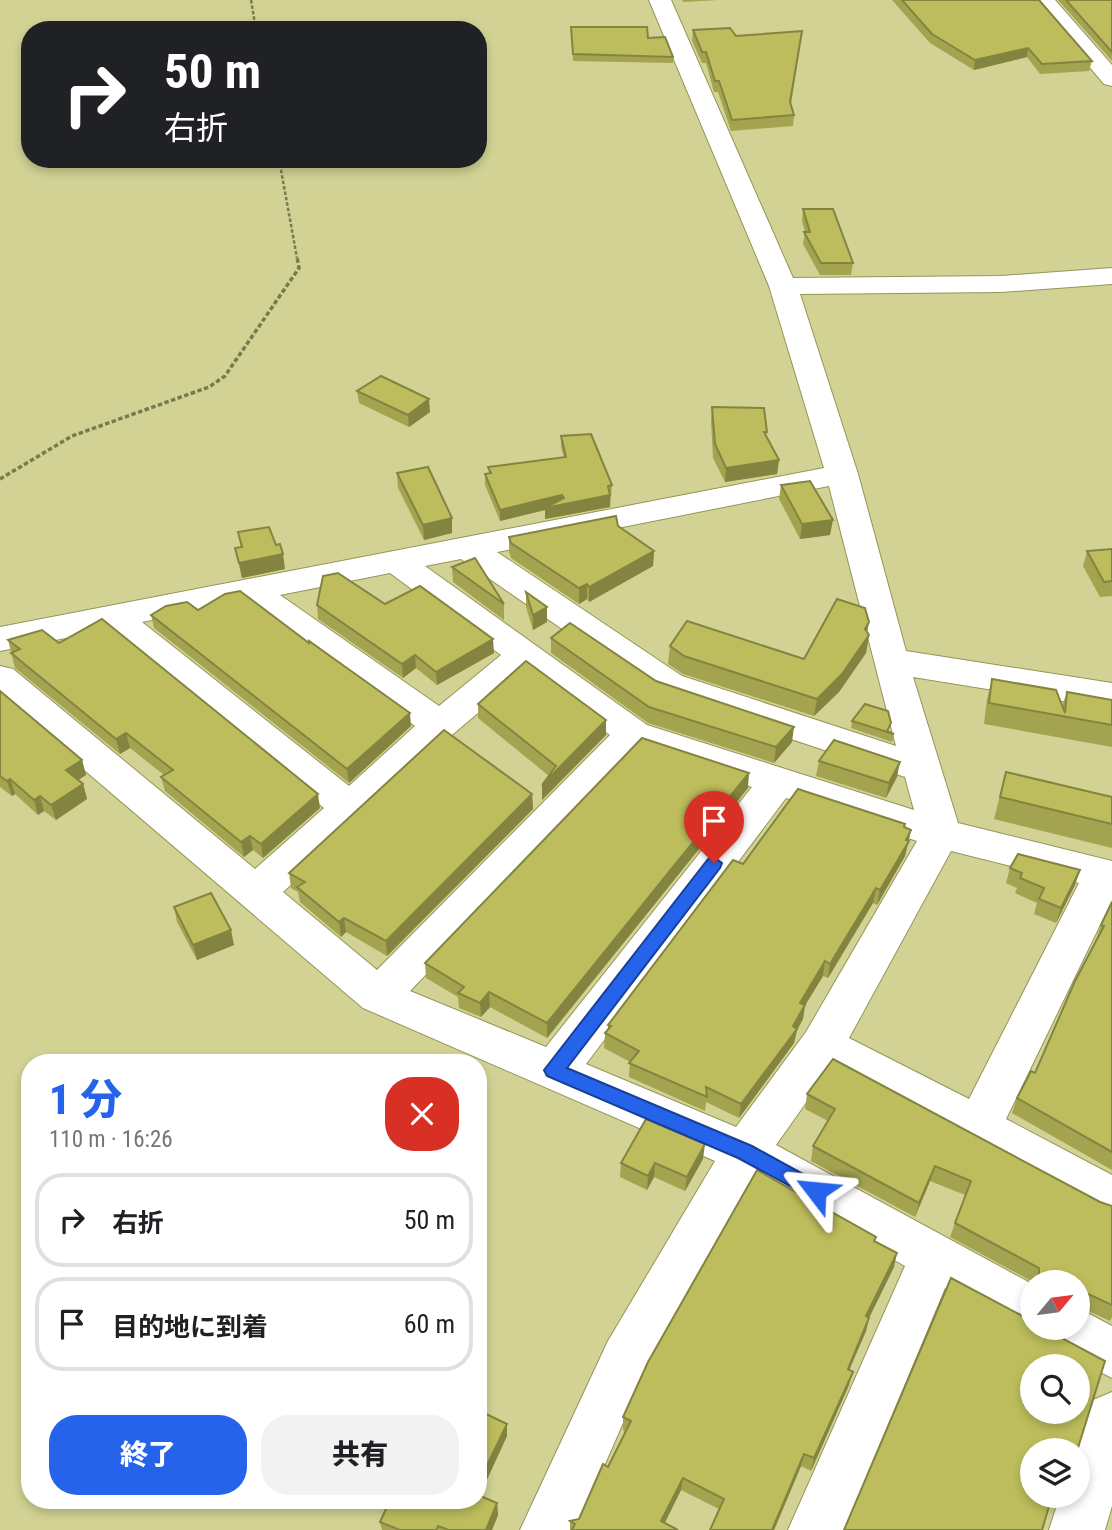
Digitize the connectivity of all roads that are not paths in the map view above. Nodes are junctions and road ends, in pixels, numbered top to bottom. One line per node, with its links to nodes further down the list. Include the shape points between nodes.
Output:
1 (660, 0): 5 (street)
2 (1044, 0): 3 (street)
3 (1112, 79)
4 (1112, 276): 5 (street, via 1002,284)
5 (783, 286): 6 (street)
6 (842, 474): 7 (street); 13 (street)
7 (466, 547): 8 (street); 14 (street)
8 (395, 561): 9 (street); 12 (street)
9 (249, 590): 10 (street); 18 (street)
10 (113, 617): 11 (street); 21 (street)
11 (0, 639)
12 (525, 654): 17 (street); 18 (street)
13 (890, 661): 16 (street); 19 (street)
14 (653, 674): 17 (street); 19 (street, via 669,685)
15 (0, 678): 24 (street)
16 (1112, 696)
17 (619, 723): 20 (street); 25 (street)
18 (440, 725): 21 (street)
19 (921, 768): 22 (street)
20 (778, 781): 22 (street); 27 (street)
21 (349, 807): 24 (street)
22 (941, 834): 23 (street); 26 (street)
23 (1108, 875): 28 (street)
24 (256, 893): 25 (street)
25 (378, 996): 27 (street)
26 (822, 1045): 28 (street); 29 (street)
27 (554, 1070): 29 (street)
28 (979, 1127): 30 (street)
29 (745, 1152): 31 (street); 36 (street, via 626,1358)
30 (1112, 1199)
31 (934, 1256): 32 (street); 37 (street)
32 (1020, 1303)
33 (1089, 1340): 34 (street)
34 (1112, 1353)
35 (1112, 1418): 38 (street)
36 (548, 1530)
37 (816, 1530)
38 (1077, 1530)

